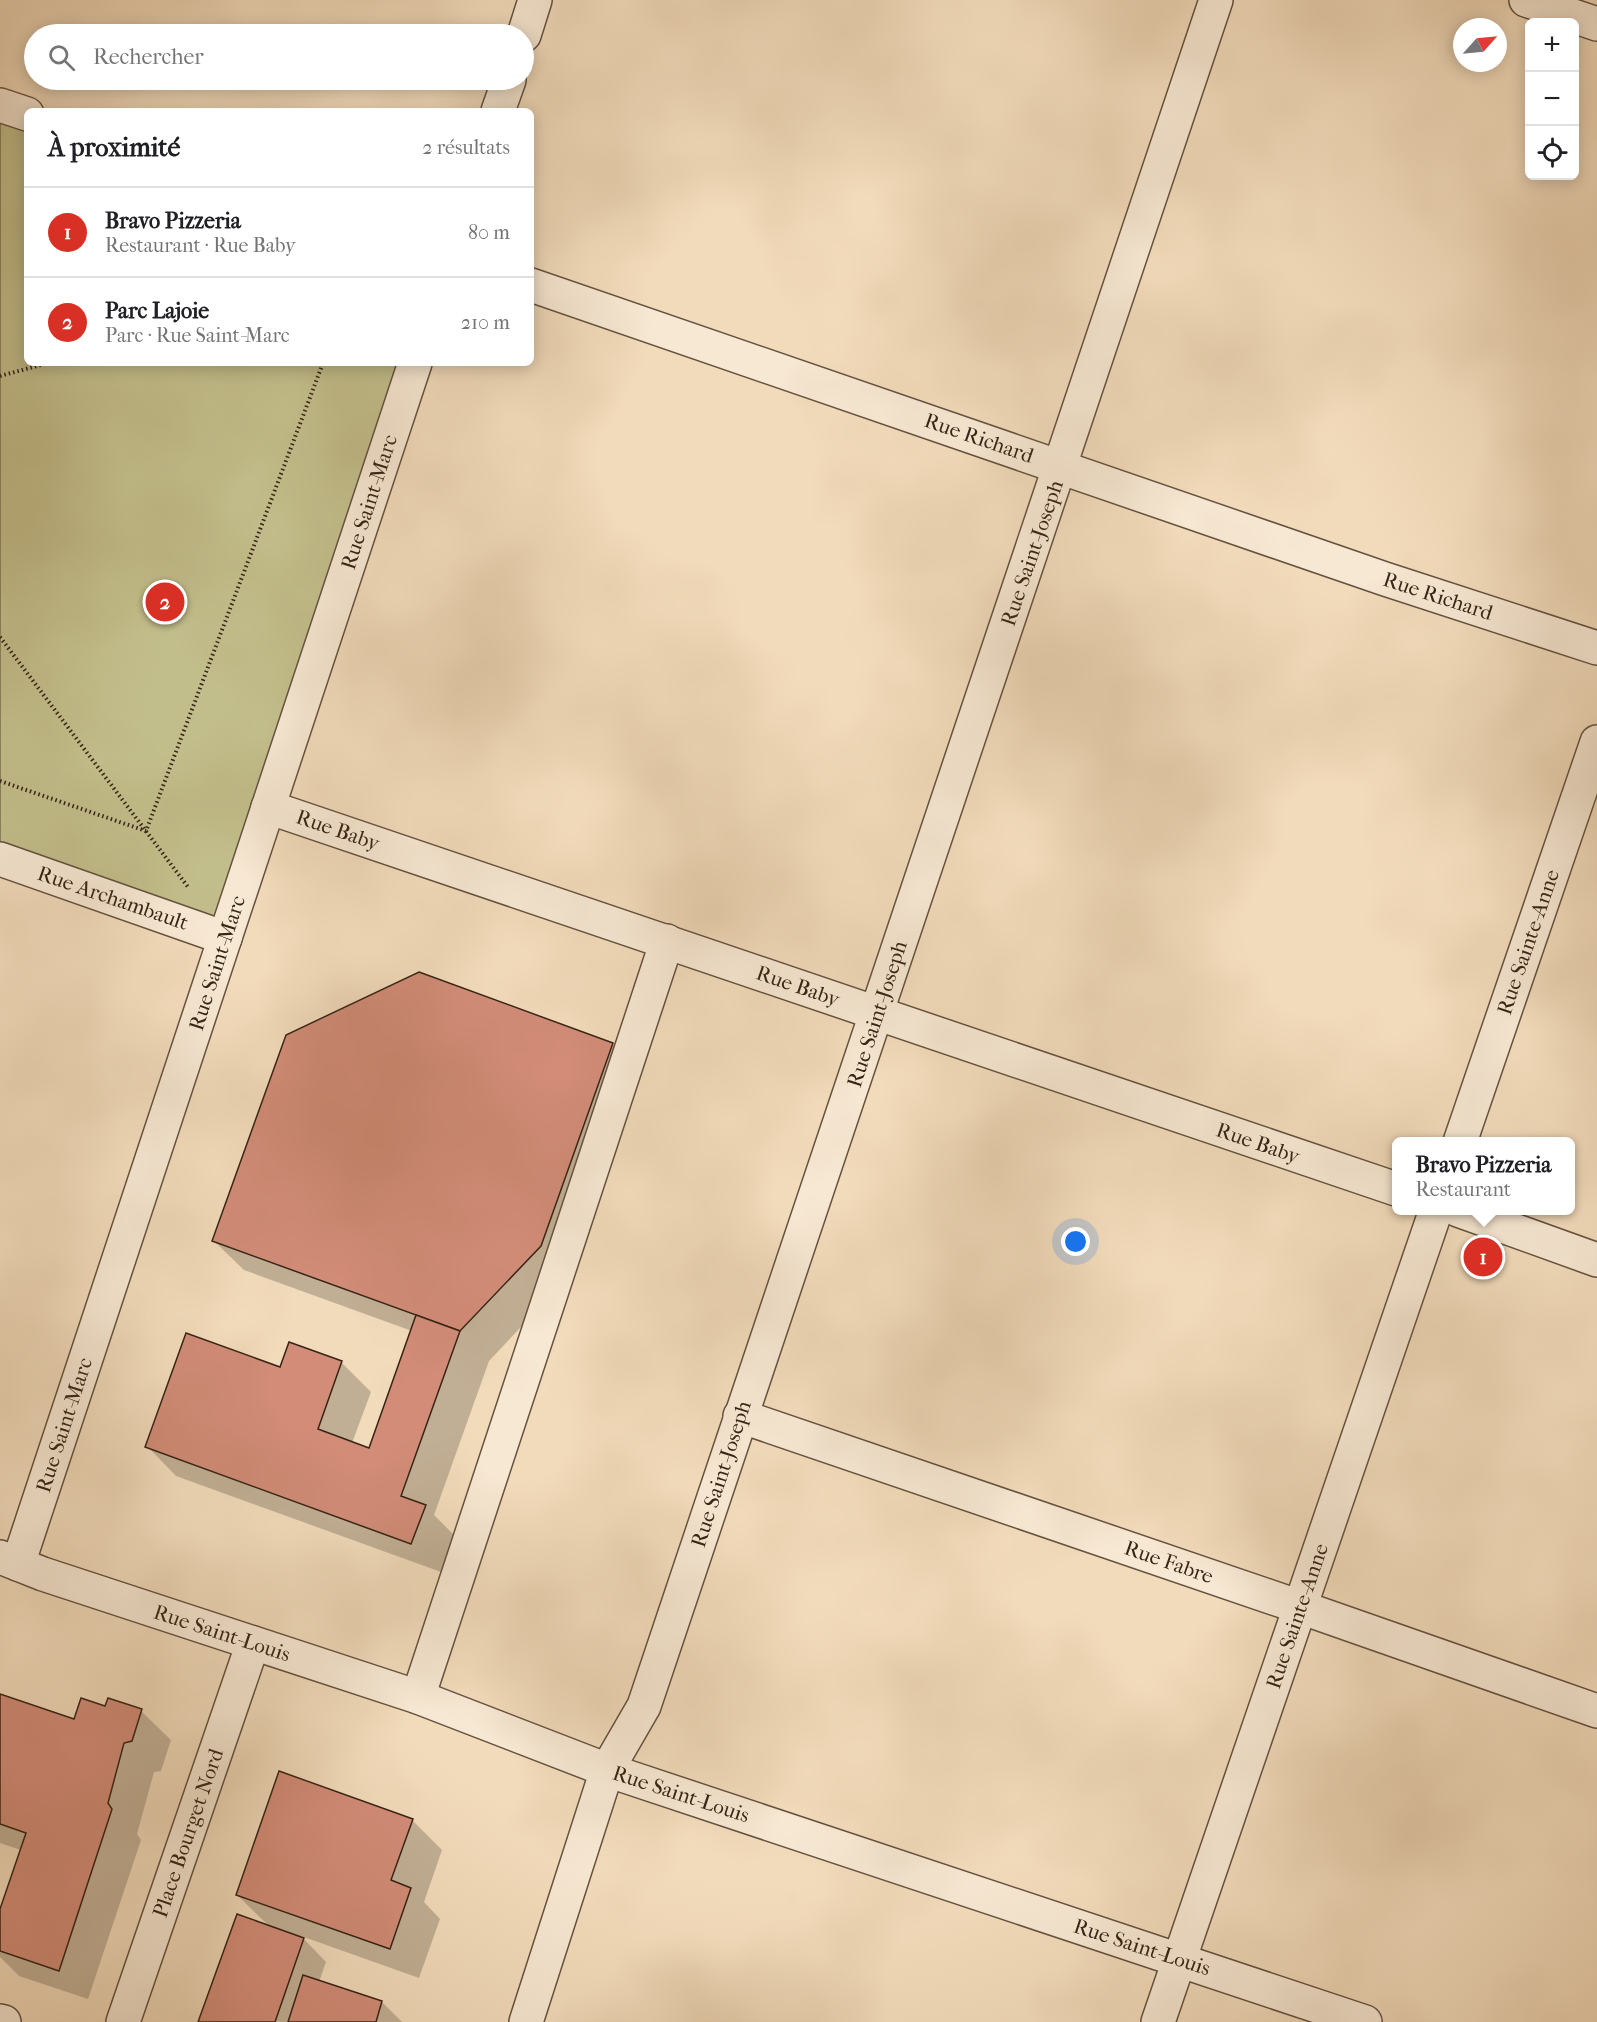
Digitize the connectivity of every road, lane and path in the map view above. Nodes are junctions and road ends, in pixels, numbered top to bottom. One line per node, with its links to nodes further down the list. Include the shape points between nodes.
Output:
1 (535, 0): 4 (street)
2 (1216, 0): 15 (street, Rue Saint-Joseph)
3 (1526, 0): 5 (street)
4 (527, 24)
5 (1597, 24)
6 (505, 90): 8 (street)
7 (0, 105): 9 (street)
8 (499, 108)
9 (24, 113)
10 (534, 286): 15 (street, Rue Richard)
11 (37, 366): 14 (path)
12 (322, 366): 21 (path)
13 (414, 366): 20 (street, Rue Saint-Marc)
14 (0, 376)
15 (1061, 466): 17 (street, Rue Richard); 26 (street, Rue Saint-Joseph)
16 (0, 637): 21 (path)
17 (1597, 648)
18 (1597, 742): 27 (street, Rue Sainte-Anne)
19 (0, 781): 21 (path)
20 (268, 807): 24 (street, Rue Saint-Marc); 25 (street, Rue Baby)
21 (146, 831): 23 (path)
22 (0, 859): 24 (street, Rue Archambault)
23 (192, 893)
24 (225, 938): 33 (street, Rue Saint-Marc)
25 (667, 941): 26 (street, Rue Baby); 36 (street)
26 (877, 1013): 28 (street, Rue Baby); 32 (street, Rue Saint-Joseph)
27 (1462, 1137)
28 (1392, 1188)
29 (1434, 1215): 34 (street, Rue Sainte-Anne)
30 (1472, 1215): 31 (street)
31 (1597, 1260)
32 (740, 1416): 34 (street, Rue Fabre); 38 (street, Rue Saint-Joseph, via 644,1706)
33 (9, 1560): 35 (street, Rue Saint-Louis, via 43,1575)
34 (1300, 1607): 37 (street, Rue Fabre); 39 (street, Rue Sainte-Anne)
35 (253, 1643): 36 (street, Rue Saint-Louis); 40 (street, Place Bourget Nord)
36 (418, 1696): 38 (street, Rue Saint-Louis)
37 (1597, 1711)
38 (607, 1770): 39 (street, Rue Saint-Louis); 41 (street, Rue Saint-Joseph)
39 (1179, 1959): 42 (street, Rue Sainte-Anne); 43 (street, Rue Saint-Louis)
40 (123, 2022)
41 (526, 2022)
42 (1158, 2022)
43 (1365, 2022)

